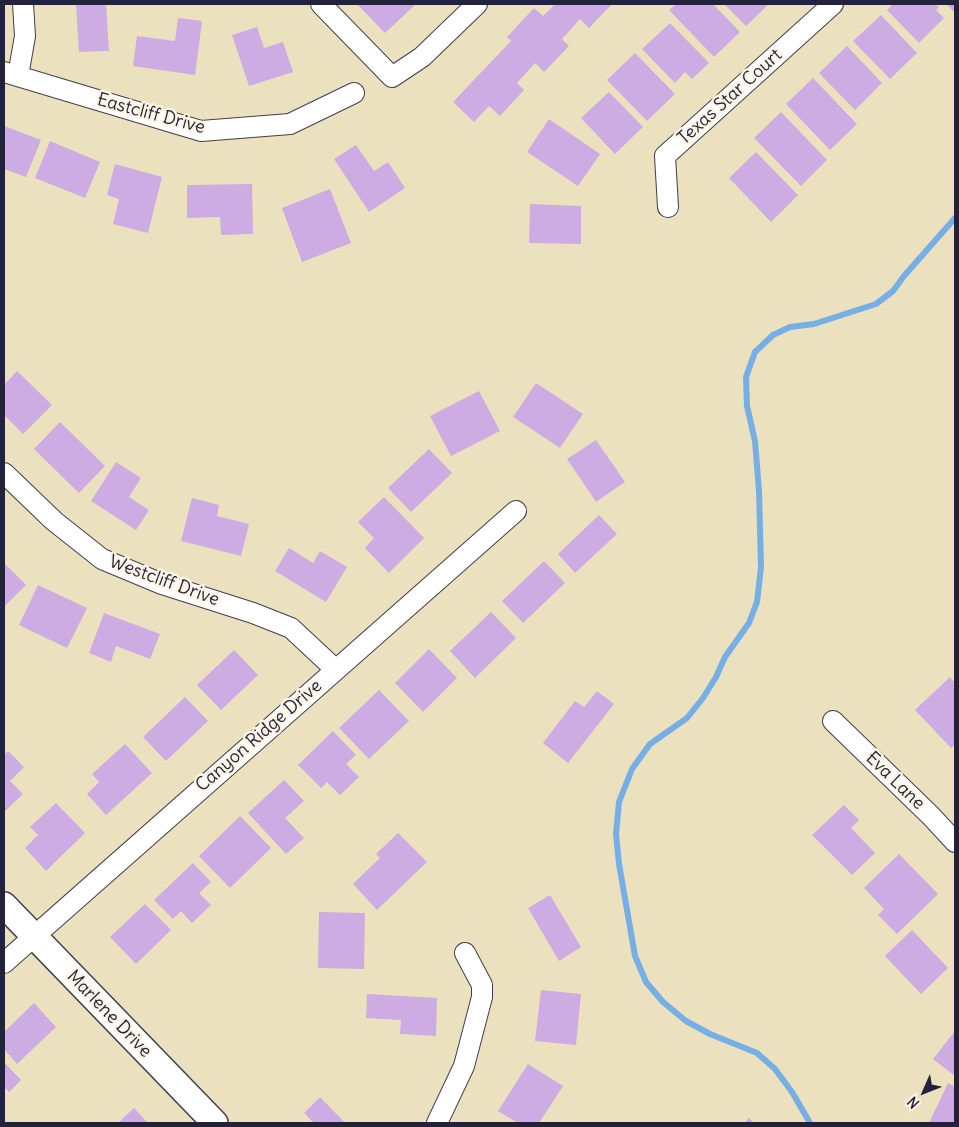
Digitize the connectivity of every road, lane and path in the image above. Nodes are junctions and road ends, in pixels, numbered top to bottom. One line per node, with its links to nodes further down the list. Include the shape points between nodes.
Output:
1 (23, 4): 5 (street, via 25,36)
2 (321, 4): 3 (street, via 392,77 422,57)
3 (477, 4)
4 (833, 4): 7 (street, Texas Star Court, via 665,156)
5 (11, 74): 6 (street, Eastcliff Drive, via 201,131 290,124)
6 (354, 93)
7 (668, 207)
8 (4, 474): 10 (street, Westcliff Drive, via 54,521 102,558 162,584 253,612 292,628)
9 (516, 511): 10 (street, Canyon Ridge Drive)
10 (335, 669): 14 (street, Canyon Ridge Drive)
11 (833, 721): 12 (street, Eva Lane)
12 (955, 842)
13 (4, 905): 14 (street, Marlene Drive)
14 (33, 936): 16 (street, Canyon Ridge Drive); 17 (street, Marlene Drive)
15 (465, 953): 18 (street, via 482,985 482,997 464,1066)
16 (4, 963)
17 (214, 1123)
18 (437, 1123)

